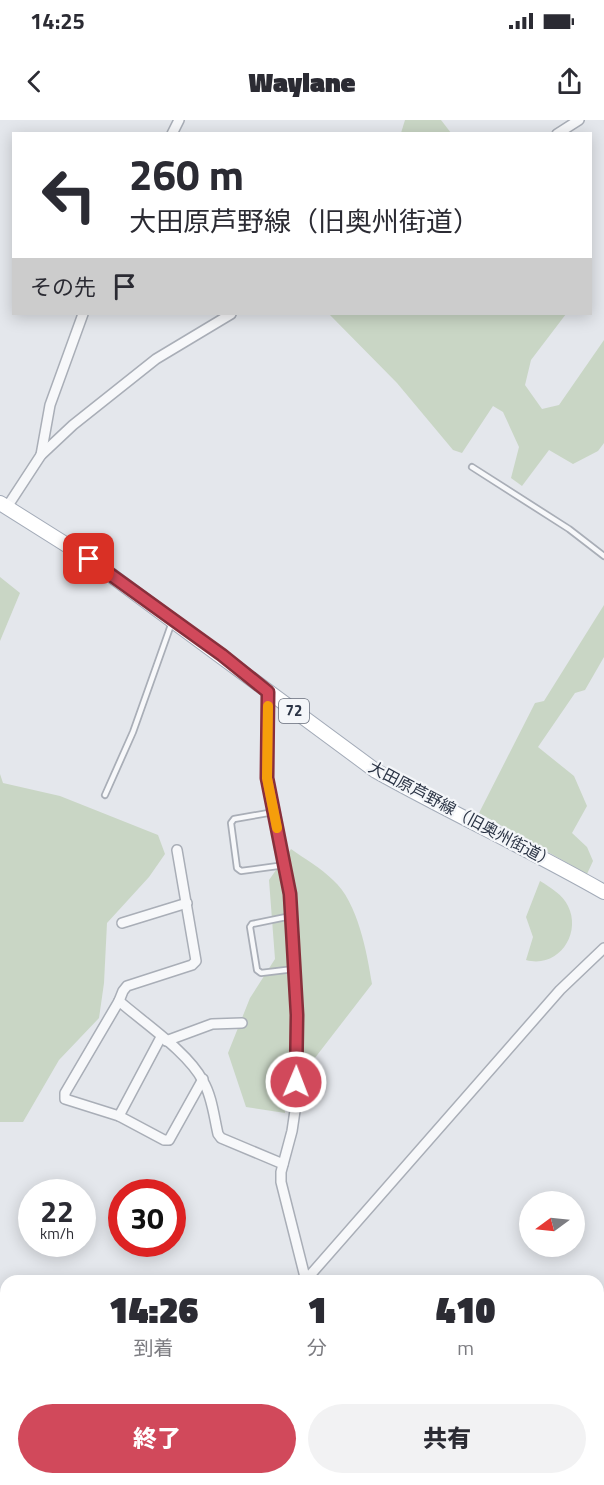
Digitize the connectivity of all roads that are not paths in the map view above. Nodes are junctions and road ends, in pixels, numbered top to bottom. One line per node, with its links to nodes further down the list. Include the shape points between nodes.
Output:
1 (579, 120): 2 (street)
2 (560, 132)
3 (83, 315): 5 (street, via 50,405)
4 (229, 315): 5 (street, via 156,359)
5 (41, 455): 7 (street)
6 (472, 468): 8 (lane, via 569,529)
7 (4, 505): 9 (main road, 大田原芦野線（旧奥州街道） / 72, via 89,559)
8 (604, 556)
9 (173, 620): 10 (main road, 大田原芦野線（旧奥州街道） / 72); 11 (lane, via 133,732)
10 (268, 692): 12 (street, via 267,778); 15 (main road, 大田原芦野線（旧奥州街道） / 72, via 376,771)
11 (105, 795)
12 (274, 812): 14 (street); 14 (lane, via 234,819 231,823 237,868 241,871)
13 (177, 850): 16 (street)
14 (285, 865): 17 (street)
15 (604, 892)
16 (187, 903): 18 (street); 21 (street, via 196,961 127,986)
17 (291, 916): 20 (street); 20 (lane, via 250,927 257,970 261,973)
18 (122, 923)
19 (604, 948): 28 (street, via 560,990)
20 (294, 969): 26 (street, via 296,1104)
21 (119, 1001): 23 (street); 25 (street, via 65,1093 65,1099)
22 (242, 1023): 23 (street, via 212,1024)
23 (163, 1039): 24 (street); 25 (street)
24 (203, 1079): 25 (street, via 169,1140); 26 (street, via 221,1138)
25 (119, 1116)
26 (283, 1164): 27 (street, via 281,1182)
27 (304, 1275)
28 (310, 1275)

